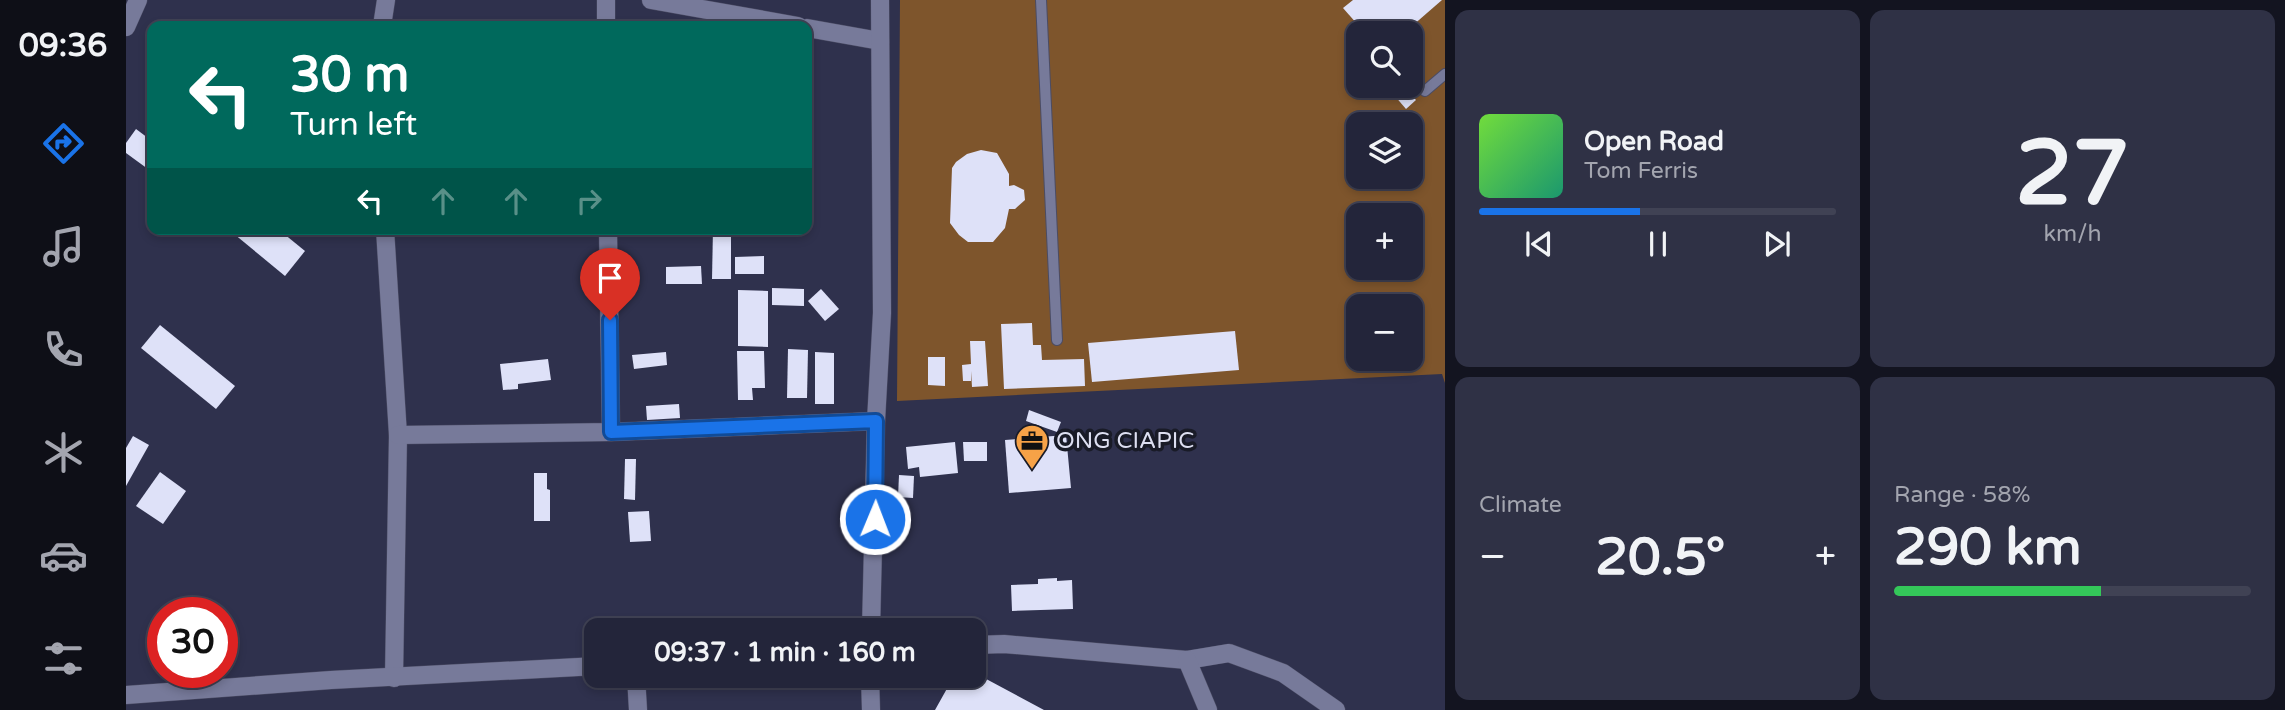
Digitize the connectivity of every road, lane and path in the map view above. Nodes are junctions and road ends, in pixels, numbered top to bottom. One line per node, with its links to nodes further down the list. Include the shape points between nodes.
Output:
1 (138, 0): 10 (street)
2 (386, 0): 7 (street)
3 (606, 0): 8 (street)
4 (651, 0): 9 (street)
5 (880, 0): 12 (street)
6 (1041, 0): 17 (lane)
7 (383, 21)
8 (606, 21)
9 (770, 21)
10 (126, 27)
11 (812, 29): 12 (street)
12 (880, 41): 18 (street, via 882,313)
13 (1445, 74): 14 (lane)
14 (1425, 91)
15 (384, 235): 20 (street)
16 (608, 235): 19 (street)
17 (1057, 340)
18 (876, 421): 19 (street); 21 (street)
19 (611, 432): 20 (street)
20 (398, 435): 25 (street)
21 (872, 618)
22 (986, 645): 23 (street)
23 (1187, 660): 31 (street); 32 (street, via 1229,653 1283,673)
24 (584, 667): 25 (street)
25 (394, 678): 28 (street)
26 (637, 688): 29 (street)
27 (871, 688): 30 (street)
28 (126, 695)
29 (638, 710)
30 (872, 710)
31 (1208, 710)
32 (1336, 710)

